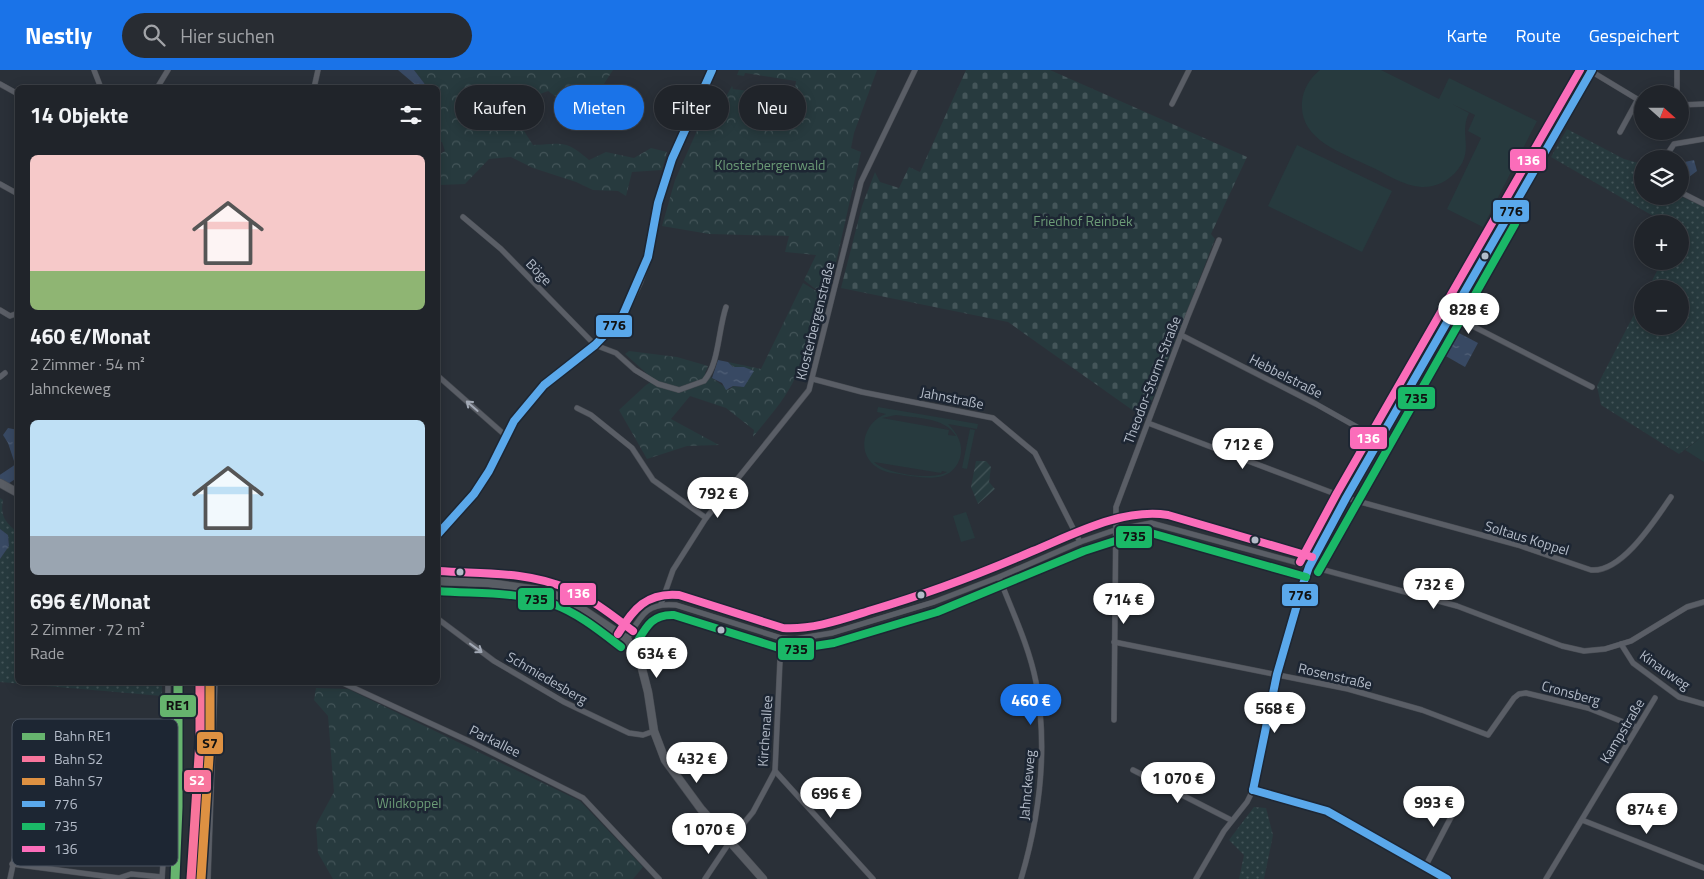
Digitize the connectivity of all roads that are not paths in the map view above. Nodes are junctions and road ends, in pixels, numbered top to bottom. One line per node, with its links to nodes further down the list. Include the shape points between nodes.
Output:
1 (94, 70): 10 (street)
2 (168, 70): 11 (street)
3 (318, 70): 12 (street)
4 (712, 70): 34 (main road, via 672,158 639,282 622,317)
5 (915, 70): 38 (street, Klosterbergenstraße, via 862,182)
6 (1189, 70): 16 (street)
7 (1590, 70): 15 (street); 32 (street)
8 (1677, 70): 13 (street)
9 (0, 84): 14 (street)
10 (100, 85)
11 (159, 85)
12 (315, 85)
13 (1677, 85)
14 (15, 92)
15 (1634, 97)
16 (1172, 104)
17 (1704, 104): 18 (street)
18 (1689, 105)
19 (1634, 110): 20 (street)
20 (1620, 132)
21 (1704, 139): 22 (street, via 1674,144)
22 (1670, 150)
23 (0, 184): 24 (street)
24 (15, 192)
25 (1689, 196): 26 (street)
26 (1704, 204)
27 (463, 217): 34 (street, Böge, via 501,249)
28 (1219, 240): 33 (street, Theodor-Storm-Straße)
29 (726, 307): 34 (street, via 711,372 693,387 678,390 658,384 616,354)
30 (0, 310): 31 (street, via 10,316)
31 (15, 314)
32 (1451, 315): 39 (street); 43 (street)
33 (1181, 335): 41 (street, Theodor-Storm-Straße); 43 (street, Hebbelstraße)
34 (595, 345): 42 (main road, via 544,385 514,421)
35 (5, 373): 36 (street)
36 (0, 377)
37 (440, 378): 42 (street, one-way to 37)
38 (813, 379): 48 (street, Klosterbergenstraße, via 803,399); 51 (street, Jahnstraße, via 993,418 1035,453)
39 (1592, 387)
40 (577, 408): 48 (street, via 591,415 632,448 653,480)
41 (1148, 423): 47 (street, Soltaus Koppel); 49 (street, Theodor-Storm-Straße, via 1117,503)
42 (506, 436): 50 (main road, via 474,494)
43 (1380, 440): 47 (street)
44 (0, 483): 45 (main road)
45 (14, 492)
46 (1671, 497): 47 (street, Soltaus Koppel, via 1619,562 1599,571)
47 (1346, 498): 52 (street)
48 (706, 518): 56 (street, Klosterbergenstraße, via 678,562)
49 (1115, 530): 51 (street); 52 (street, via 1152,523 1165,525); 60 (street, Theodor-Storm-Straße)
50 (440, 532)
51 (1080, 542): 53 (street)
52 (1310, 567): 61 (street, via 1457,606 1562,646 1584,651); 62 (street)
53 (999, 577): 58 (street, via 934,602 832,633); 91 (street, Jahnckeweg, via 1036,680 1041,720 1042,752 1036,820)
54 (440, 580): 59 (main road, via 489,583 554,594)
55 (1704, 602): 61 (street, via 1688,607)
56 (662, 604): 58 (street, via 676,605); 59 (street, via 647,610)
57 (440, 620): 71 (street, Schmiedesberg, one-way to 71, via 494,661 572,706 629,733 643,735)
58 (781, 638): 74 (street, Kirchenallee)
59 (627, 639): 71 (main road, via 639,657)
60 (1114, 642): 62 (street, Rosenstraße); 69 (street, Theodor-Storm-Straße)
61 (1621, 644): 67 (street, Kinauweg, via 1633,663 1679,697)
62 (1277, 674): 72 (street, Rosenstraße, via 1348,689 1422,710); 75 (street)
63 (168, 685): 68 (street)
64 (215, 685): 86 (street)
65 (347, 685): 87 (street, Parkallee, via 583,798)
66 (1655, 698): 70 (street, Kampstraße)
67 (1704, 704)
68 (168, 719)
69 (1114, 720)
70 (1636, 727): 72 (street, Cronsberg, via 1588,708 1526,693 1514,698); 78 (street, Kampstraße)
71 (654, 731): 79 (main road, via 665,760)
72 (1488, 735)
73 (1133, 770): 77 (street)
74 (775, 771): 79 (street, Kirchenallee, via 753,812); 90 (street)
75 (1253, 790): 77 (street); 82 (street, via 1327,811)
76 (1461, 798): 82 (street)
77 (1232, 820): 92 (street)
78 (1582, 820): 83 (street); 94 (street, Kampstraße)
79 (730, 843): 88 (street, Kirchenallee); 89 (main road)
80 (12, 864): 85 (street)
81 (27, 866): 84 (street, via 120,878 131,874)
82 (1426, 867): 93 (street)
83 (1704, 868)
84 (162, 878)
85 (10, 879)
86 (208, 879)
87 (659, 879)
88 (706, 879)
89 (763, 879)
90 (873, 879)
91 (1021, 879)
92 (1196, 879)
93 (1447, 879)
94 (1546, 879)

